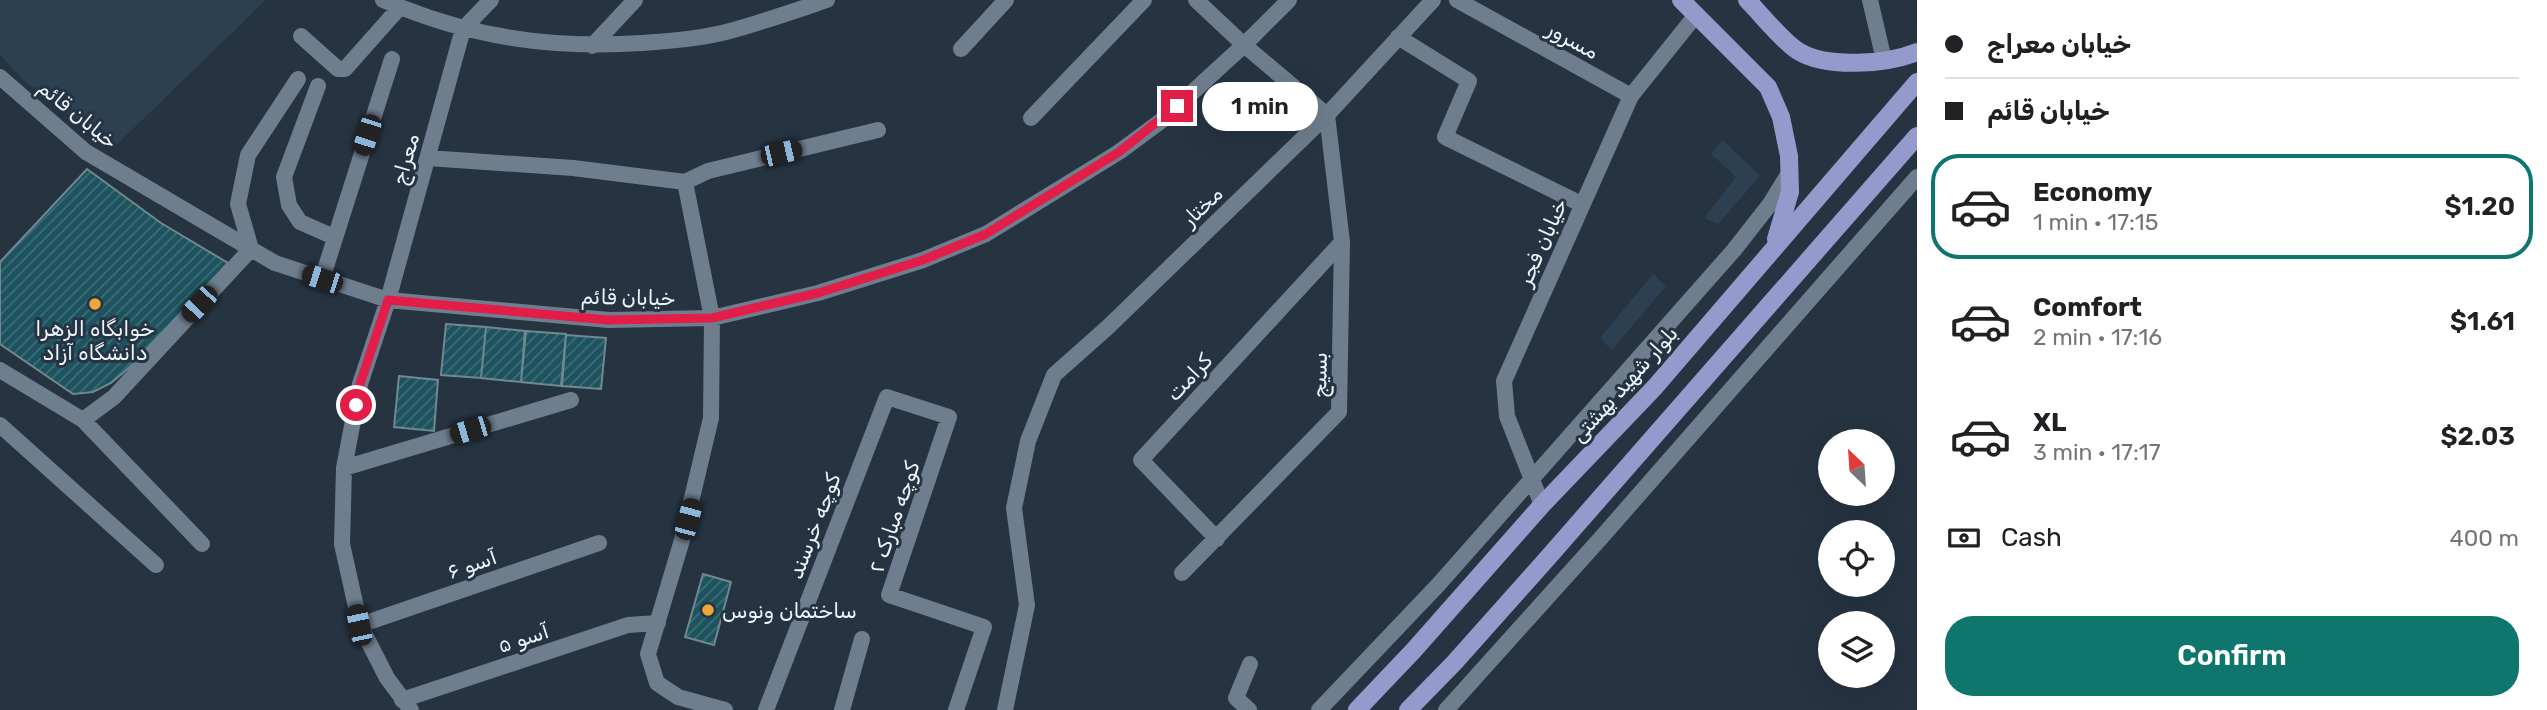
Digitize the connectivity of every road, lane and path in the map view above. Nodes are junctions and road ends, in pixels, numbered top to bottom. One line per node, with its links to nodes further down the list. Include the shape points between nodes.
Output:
1 (383, 0): 14 (street)
2 (491, 0): 16 (street)
3 (635, 0): 20 (street)
4 (827, 0): 20 (street, via 724,32)
5 (1006, 0): 21 (street)
6 (1144, 0): 31 (street)
7 (1196, 0): 19 (street)
8 (1289, 0): 19 (street, خیابان قائم)
9 (1433, 0): 18 (street, مختار)
10 (1457, 0): 29 (street, مسرور)
11 (1681, 0): 15 (main road)
12 (1747, 0): 24 (main road, via 1798,51 1822,61)
13 (1870, 0): 24 (street)
14 (400, 8): 16 (street); 17 (street, via 345,69 338,69)
15 (1696, 15): 29 (street, خیابان فجر); 35 (main road, via 1768,87 1781,117)
16 (463, 29): 20 (street, via 501,38); 34 (street, معراج)
17 (301, 36)
18 (1398, 37): 30 (street, مختار); 38 (street, via 1469,81 1445,137)
19 (1244, 45): 30 (street); 45 (street, خیابان قائم, via 1161,121 1119,152 986,234 923,260 818,293)
20 (592, 46)
21 (961, 49)
22 (1917, 52): 24 (main road)
23 (392, 59): 39 (street)
24 (1884, 60)
25 (0, 76): 41 (street, خیابان قائم, via 86,152)
26 (298, 79): 41 (street, via 248,155 238,204)
27 (1917, 82): 42 (main road, بلوار شهید بهشتی)
28 (318, 86): 39 (street, via 284,177 289,205 300,222)
29 (1631, 96): 38 (street, خیابان فجر)
30 (1326, 115): 40 (street, بسیج); 68 (street, مختار, via 1054,375 1028,441 1014,508 1027,605)
31 (1031, 118)
32 (878, 130): 37 (street, via 708,171)
33 (1917, 136): 72 (main road, via 1545,561)
34 (428, 158): 37 (street); 44 (street, معراج)
35 (1789, 173): 42 (main road, via 1790,192 1782,225); 52 (street, via 1734,250)
36 (1917, 177): 73 (street)
37 (685, 182): 45 (street)
38 (1581, 204): 52 (street, خیابان فجر, via 1504,381 1507,416)
39 (334, 237): 43 (street)
40 (1342, 242): 54 (street, بسیج, via 1339,412); 54 (street, کرامت, via 1141,460)
41 (251, 249): 43 (street, خیابان قائم, via 275,263); 49 (street, via 114,397)
42 (1769, 255): 53 (main road, بلوار شهید بهشتی, via 1655,387)
43 (322, 279): 44 (street, خیابان قائم)
44 (388, 300): 45 (street, خیابان قائم, via 608,320); 51 (street, معراج, via 360,384)
45 (712, 318): 59 (street, via 711,418)
46 (2, 377): 49 (street)
47 (887, 397): 65 (street, کوچه خرسند); 67 (street, کوچه مبارک ۲, via 949,417 889,596 984,627)
48 (571, 400): 51 (street)
49 (83, 420): 56 (street)
50 (0, 425): 57 (street)
51 (344, 468): 60 (street, معراج, via 342,544)
52 (1532, 479): 53 (street, خیابان فجر); 70 (street)
53 (1542, 505): 71 (main road, بلوار شهید بهشتی)
54 (1217, 539): 58 (street, بسیج)
55 (599, 543): 60 (street, آسو ۶)
56 (202, 544)
57 (156, 565)
58 (1182, 573)
59 (658, 623): 63 (street, آسو ۵, via 628,625); 64 (street, via 648,654 657,683 678,696)
60 (359, 625): 63 (street, معراج)
61 (862, 639): 66 (street)
62 (1250, 664): 69 (street, via 1236,698)
63 (406, 705)
64 (725, 710)
65 (766, 710)
66 (842, 710)
67 (956, 710)
68 (1005, 710)
69 (1249, 710)
70 (1319, 710)
71 (1357, 710)
72 (1408, 710)
73 (1446, 710)

